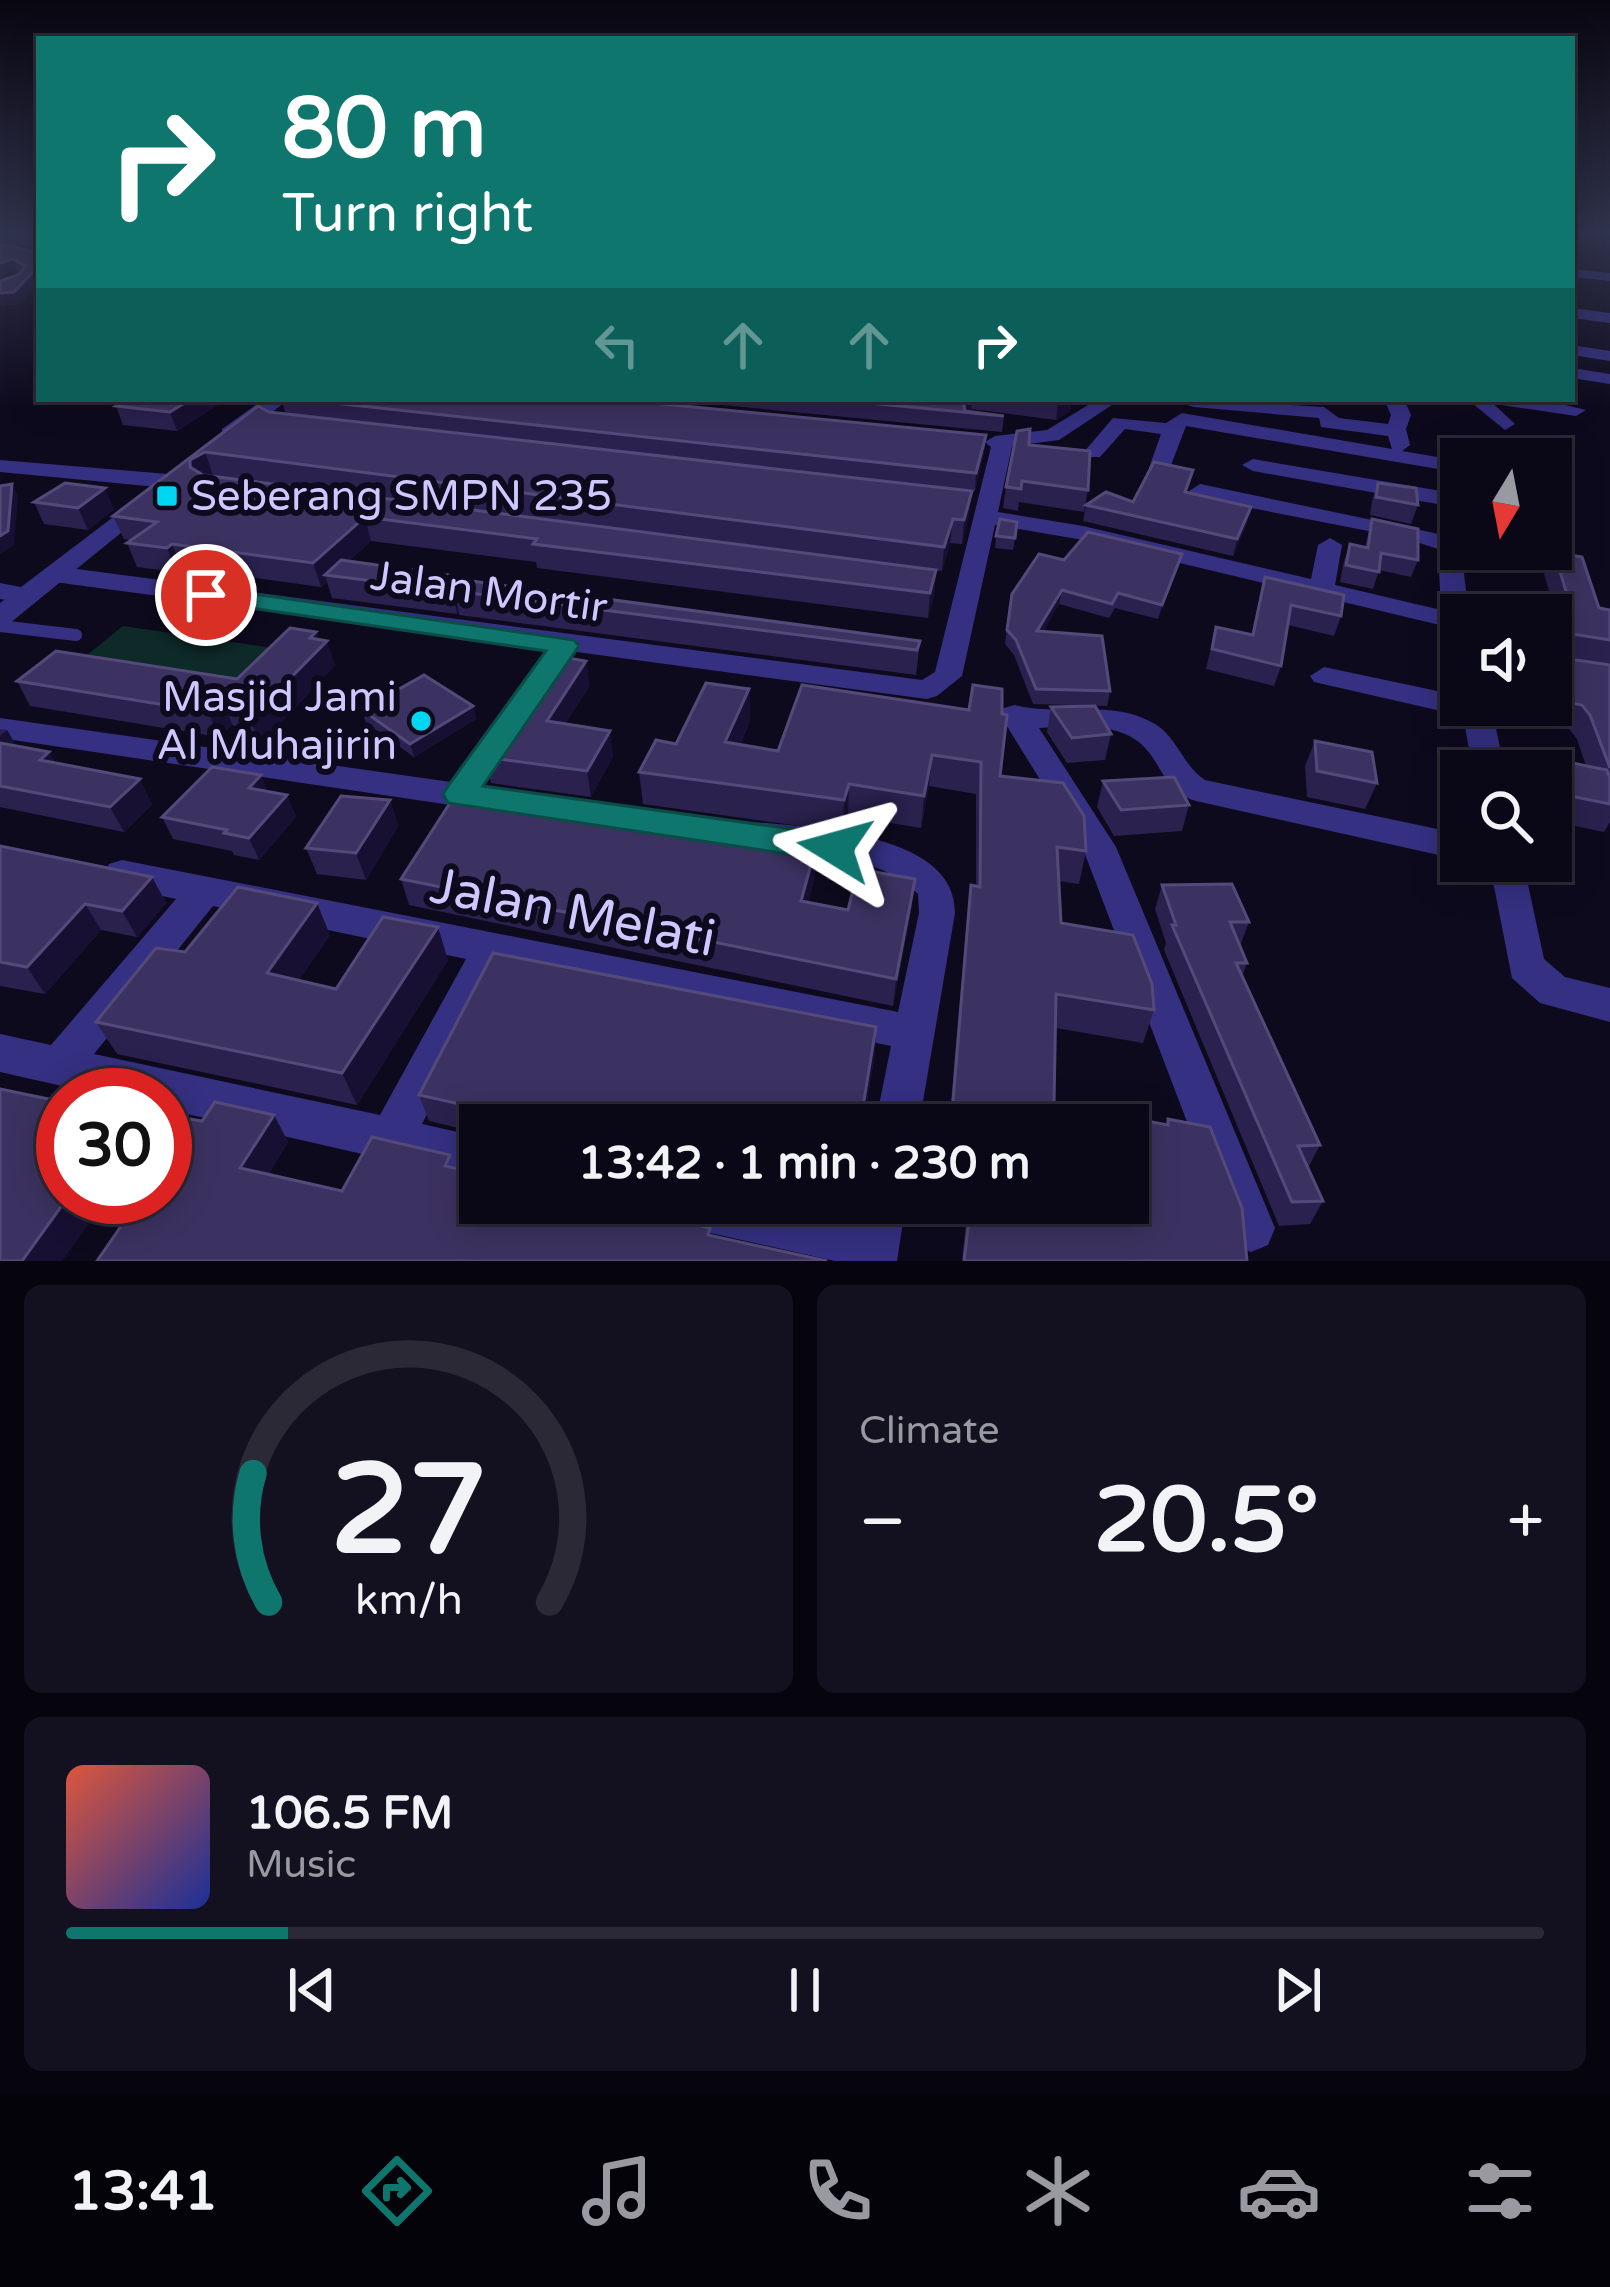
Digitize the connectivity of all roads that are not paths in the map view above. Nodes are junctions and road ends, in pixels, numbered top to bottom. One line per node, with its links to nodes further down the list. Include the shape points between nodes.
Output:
1 (1575, 314): 2 (street)
2 (1610, 318)
3 (1575, 350): 4 (street)
4 (1610, 356)
5 (1575, 373): 6 (street)
6 (1610, 379)
7 (274, 402): 17 (street)
8 (1107, 402): 16 (street)
9 (1395, 402): 15 (street)
10 (1480, 402): 14 (street)
11 (1522, 402): 12 (street)
12 (1576, 410)
13 (1185, 412): 15 (street, via 1324,413 1328,423); 16 (street, via 1120,422 1093,450); 18 (street); 22 (street)
14 (1505, 424)
15 (1396, 431): 18 (street)
16 (1056, 433): 26 (street, via 991,435)
17 (216, 445)
18 (1402, 455): 19 (street)
19 (1440, 463)
20 (1253, 465): 25 (street)
21 (0, 466): 23 (street)
22 (1160, 468)
23 (176, 475): 29 (street)
24 (1200, 491): 27 (street)
25 (1440, 491)
26 (976, 507): 30 (street); 36 (street, Jalan Mortir, via 940,686 913,691)
27 (1440, 542)
28 (1330, 545): 30 (street)
29 (54, 574): 31 (street); 36 (street, Jalan Mortir)
30 (1321, 590): 34 (street)
31 (14, 593): 32 (street)
32 (0, 617)
33 (0, 626): 35 (lane)
34 (1440, 626)
35 (76, 635)
36 (565, 646): 40 (street)
37 (1324, 676): 38 (street)
38 (1440, 700)
39 (0, 728): 40 (street)
40 (460, 794): 47 (street, via 882,855 916,869 937,894)
41 (1440, 842): 54 (street, via 1196,790 1178,779 1154,739 1126,723 1016,716 1099,847)
42 (91, 867): 44 (street, Jalan Melati)
43 (1510, 882): 46 (street, via 1526,967 1554,991)
44 (205, 890): 45 (street, Jalan Melati); 49 (street)
45 (492, 948): 47 (street, Jalan Melati); 51 (street)
46 (1610, 1005)
47 (914, 1033): 50 (street)
48 (0, 1052): 49 (street)
49 (59, 1066): 51 (street)
50 (901, 1104)
51 (391, 1139): 52 (street)
52 (459, 1154)
53 (801, 1224): 55 (street)
54 (1251, 1228)
55 (877, 1237)

